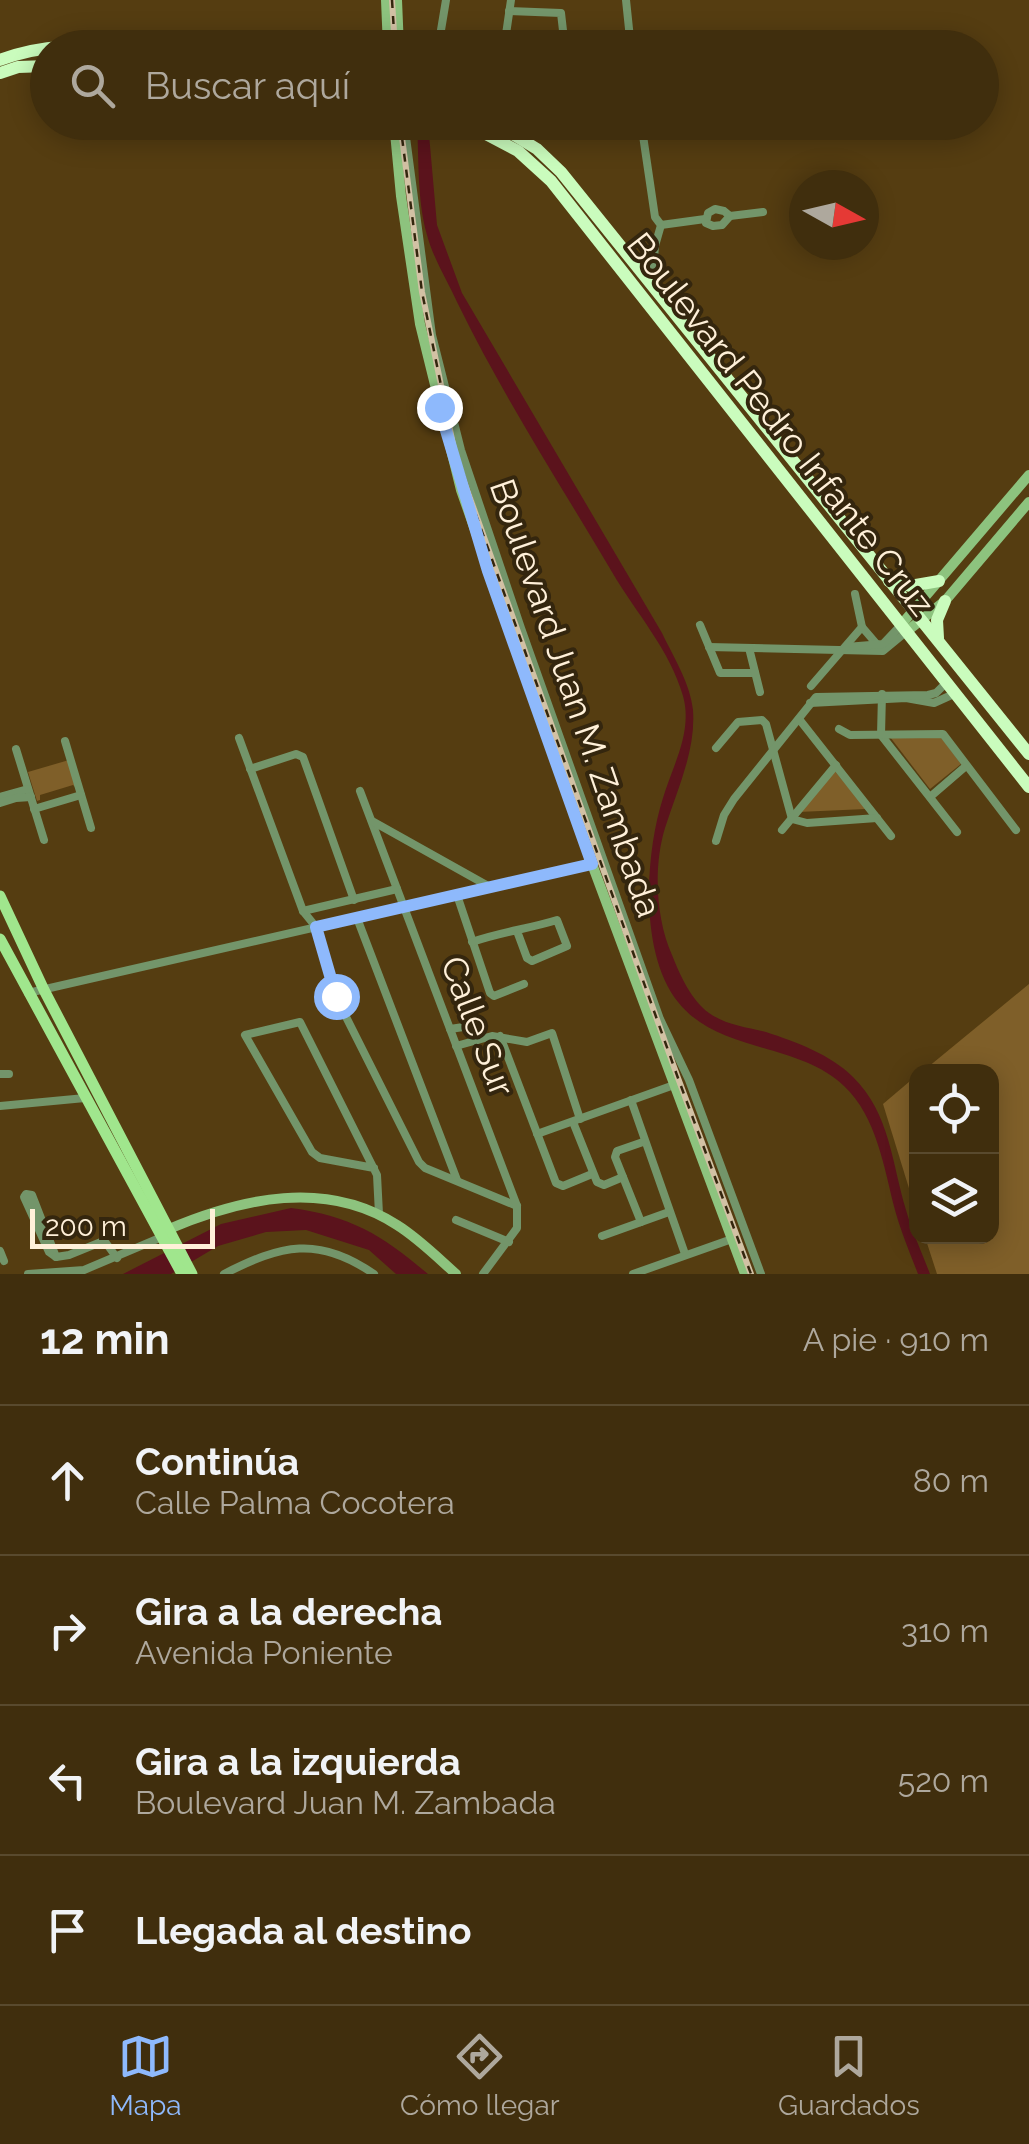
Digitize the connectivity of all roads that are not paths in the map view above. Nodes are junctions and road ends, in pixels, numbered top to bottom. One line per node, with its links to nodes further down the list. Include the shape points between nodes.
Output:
1 (386, 0): 7 (street)
2 (396, 0): 8 (street)
3 (446, 0): 9 (street)
4 (511, 0): 6 (street)
5 (626, 0): 12 (street)
6 (509, 12): 10 (street); 11 (street, via 560,13)
7 (387, 30)
8 (398, 30)
9 (441, 30)
10 (506, 30)
11 (562, 30)
12 (630, 30)
13 (30, 50): 14 (highway)
14 (0, 57)
15 (30, 66): 17 (highway)
16 (30, 70): 18 (highway)
17 (0, 73)
18 (0, 81)
19 (395, 140): 78 (street, Boulevard Juan M. Zambada, via 415,298 448,442)
20 (406, 140): 131 (street, Boulevard Juan M. Zambada, via 432,336 465,464 656,1007)
21 (497, 140): 38 (highway, Boulevard Pedro Infante Cruz, via 551,181)
22 (522, 140): 28 (highway, Boulevard Pedro Infante Cruz, via 562,172)
23 (643, 140): 27 (street, via 654,218)
24 (763, 212): 25 (street)
25 (730, 216): 26 (street, via 718,226); 26 (street, via 715,209)
26 (705, 219): 27 (street)
27 (661, 224): 28 (street)
28 (652, 285): 31 (highway, Boulevard Pedro Infante Cruz)
29 (1029, 474): 32 (street)
30 (1029, 502): 34 (street)
31 (889, 580): 32 (highway, via 910,586); 35 (highway, Boulevard Pedro Infante Cruz)
32 (939, 581): 35 (street)
33 (855, 594): 37 (street)
34 (945, 601): 35 (street); 39 (highway, via 937,620)
35 (918, 615): 38 (street); 39 (highway, Boulevard Pedro Infante Cruz)
36 (700, 625): 40 (street)
37 (862, 627): 42 (street); 43 (street)
38 (904, 629): 42 (street); 46 (highway, Boulevard Pedro Infante Cruz)
39 (939, 640): 57 (highway, Boulevard Pedro Infante Cruz)
40 (710, 648): 41 (street); 44 (street, via 720,673)
41 (749, 648): 43 (street); 44 (street)
42 (881, 648): 43 (street)
43 (842, 649): 45 (street)
44 (755, 674): 47 (street)
45 (810, 686)
46 (952, 688): 48 (street); 48 (street, via 934,704); 61 (highway, Boulevard Pedro Infante Cruz)
47 (760, 692)
48 (882, 696): 49 (street, via 810,703); 51 (street)
49 (800, 719): 56 (street); 58 (street)
50 (838, 729): 51 (street)
51 (881, 735): 59 (street, via 943,734); 65 (street)
52 (240, 738): 60 (street)
53 (65, 742): 64 (street)
54 (716, 748): 56 (street, via 738,722 760,720)
55 (16, 749): 63 (street)
56 (773, 750): 69 (street); 77 (street, via 728,808)
57 (1029, 754)
58 (836, 766): 68 (street); 69 (street)
59 (966, 766): 65 (street); 73 (street)
60 (250, 770): 83 (street, via 296,754 303,758); 85 (street)
61 (1029, 787)
62 (360, 791): 70 (street, Calle Sur)
63 (30, 793): 66 (street); 67 (street)
64 (81, 795): 67 (street); 71 (street)
65 (930, 797): 74 (street)
66 (0, 800)
67 (34, 809): 76 (street)
68 (877, 818): 69 (street); 75 (street)
69 (792, 819): 72 (street)
70 (372, 820): 79 (street); 80 (street, Calle Sur)
71 (91, 828)
72 (782, 830)
73 (1016, 830)
74 (957, 832)
75 (891, 836)
76 (44, 840)
77 (716, 841)
78 (592, 864): 79 (street); 98 (street, Boulevard Juan M. Zambada)
79 (491, 887): 81 (street)
80 (397, 889): 83 (street); 84 (street, Calle Sur)
81 (457, 895): 84 (street); 90 (street)
82 (0, 896): 92 (main road)
83 (354, 900): 85 (street)
84 (404, 908): 86 (street); 94 (street, Calle Sur)
85 (302, 911): 87 (street)
86 (358, 918): 87 (street); 108 (street)
87 (316, 927): 92 (street); 108 (street, via 336,996 419,1162)
88 (517, 931): 88 (street, via 532,961 566,949 559,921); 90 (street)
89 (0, 938): 93 (main road)
90 (472, 942): 91 (street, via 490,993)
91 (524, 984)
92 (44, 990): 93 (street); 117 (main road)
93 (28, 993): 99 (main road)
94 (450, 1029): 96 (street, via 470,1026); 97 (street, Calle Sur)
95 (500, 1036): 96 (street); 102 (street, via 527,1042 552,1033); 103 (street)
96 (477, 1040): 97 (street)
97 (456, 1046): 109 (street, Calle Sur)
98 (674, 1085): 100 (street); 116 (street, Boulevard Juan M. Zambada)
99 (86, 1098): 101 (street); 117 (main road)
100 (630, 1100): 102 (street); 104 (street)
101 (0, 1106)
102 (576, 1120): 103 (street); 106 (street)
103 (538, 1134): 106 (street, via 556,1183)
104 (644, 1142): 107 (street, via 616,1153); 110 (street)
105 (374, 1168): 105 (street, via 312,1152 244,1036 299,1021); 111 (street)
106 (592, 1174): 107 (street, via 604,1185)
107 (623, 1177): 113 (street)
108 (458, 1180): 109 (street)
109 (517, 1206): 118 (street)
110 (669, 1212): 113 (street); 120 (street)
111 (378, 1214): 117 (street, via 342,1201 291,1196 250,1202); 127 (street)
112 (456, 1220): 118 (street)
113 (641, 1222): 115 (street)
114 (40, 1224): 121 (street, via 56,1257 101,1242)
115 (602, 1236)
116 (732, 1238): 120 (street); 130 (street, Boulevard Juan M. Zambada)
117 (169, 1240): 121 (street); 123 (main road)
118 (508, 1242): 128 (street)
119 (0, 1251): 122 (street)
120 (684, 1254): 129 (street)
121 (117, 1258): 124 (street, via 84,1270)
122 (4, 1261)
123 (188, 1273)
124 (28, 1274)
125 (224, 1274): 126 (street, via 276,1250 302,1246 332,1252)
126 (374, 1274)
127 (456, 1274)
128 (483, 1274)
129 (633, 1274)
130 (745, 1274)
131 (761, 1274)

